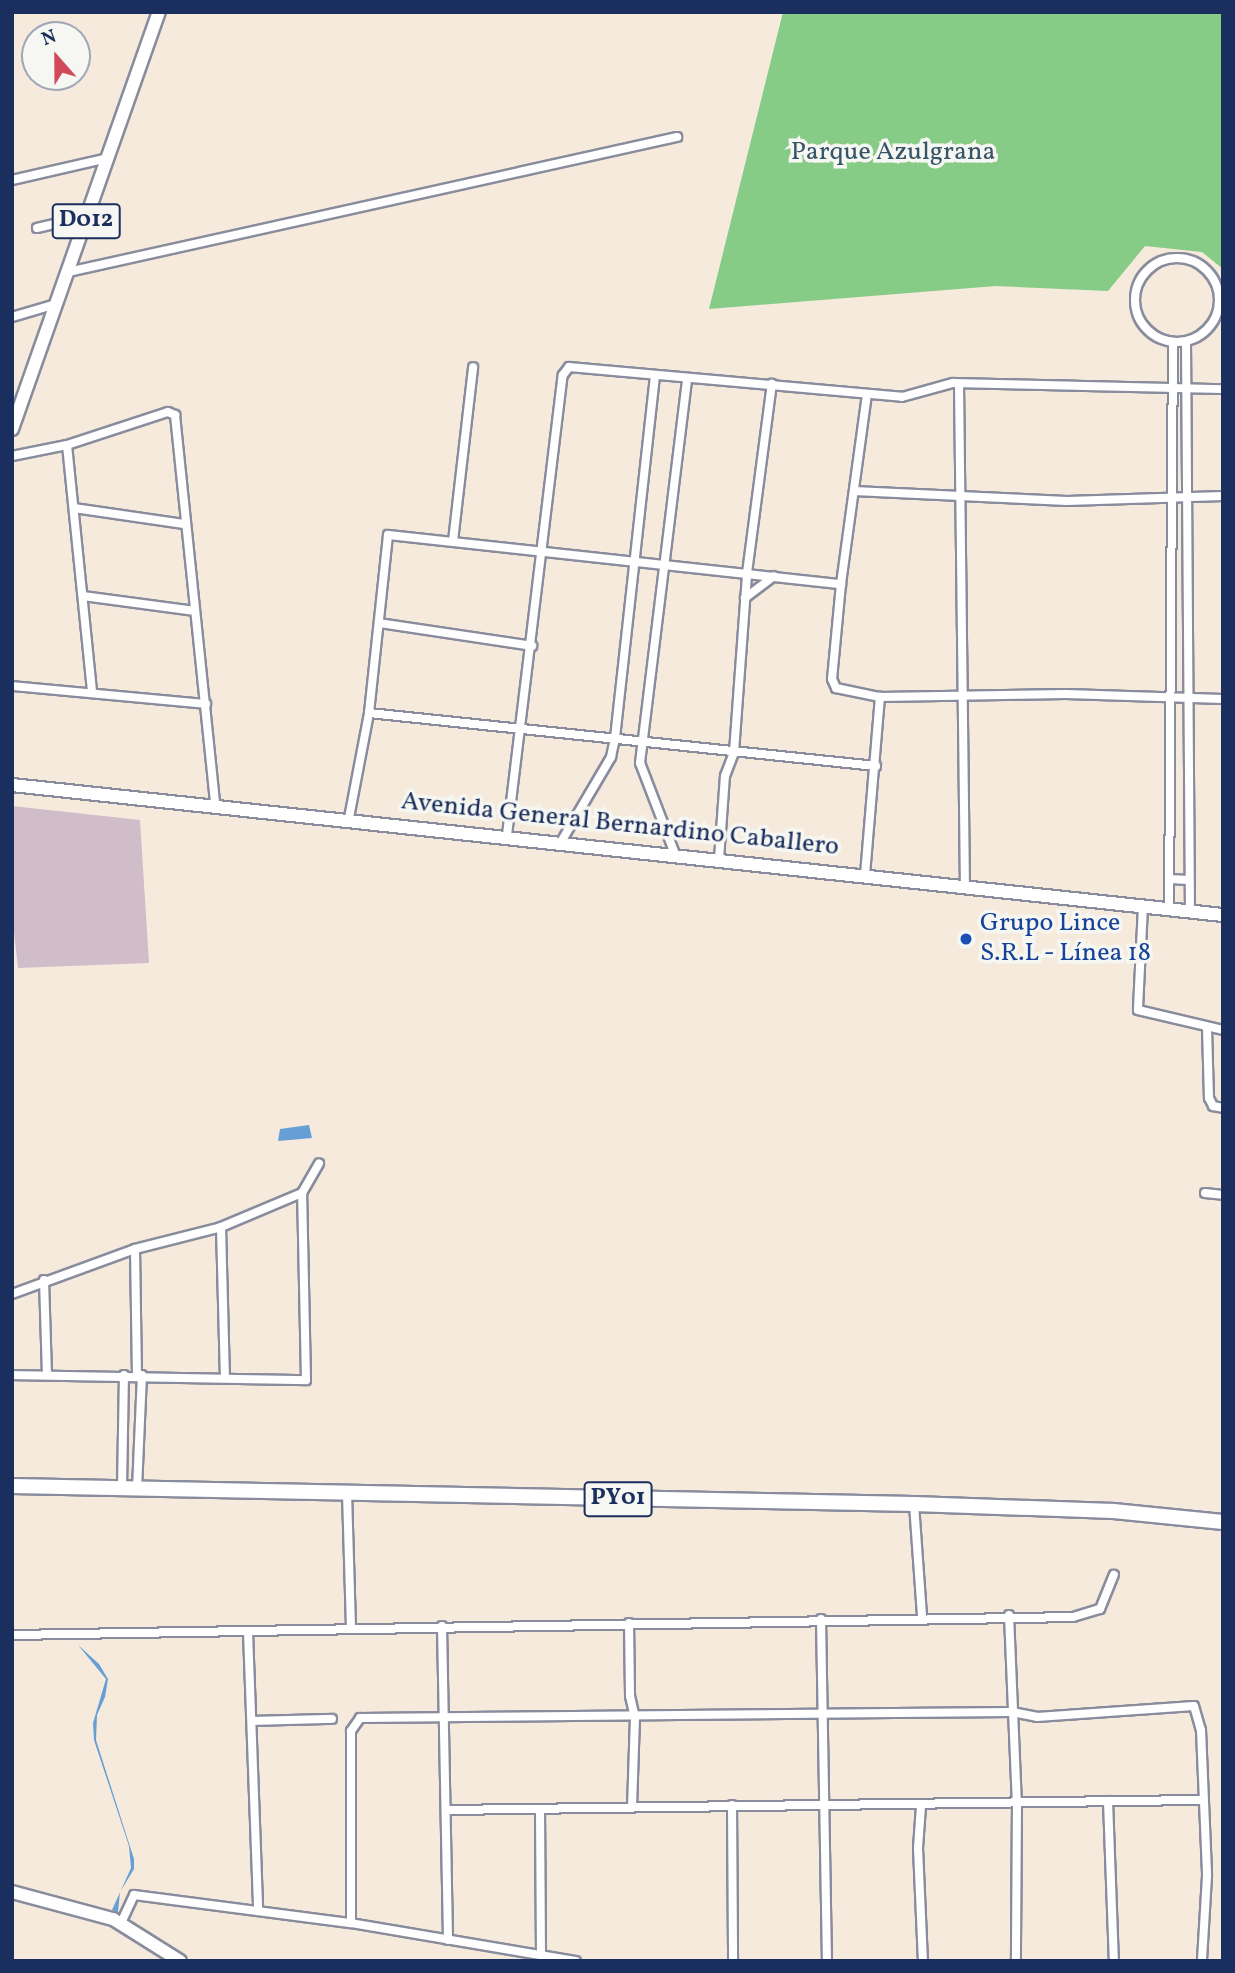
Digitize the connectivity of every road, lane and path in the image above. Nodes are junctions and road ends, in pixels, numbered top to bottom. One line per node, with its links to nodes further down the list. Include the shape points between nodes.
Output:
1 (159, 12): 3 (main road, D012)
2 (677, 136): 7 (street, via 625,152)
3 (108, 157): 4 (street); 5 (main road, D012)
4 (12, 180)
5 (88, 216): 6 (street); 7 (main road, D012)
6 (37, 228)
7 (68, 272): 9 (main road, D012)
8 (1222, 302): 11 (street, via 1210,328); 12 (street, via 1212,275 1189,259 1169,259 1146,272 1135,296 1140,322 1160,340)
9 (56, 304): 10 (street); 22 (main road, D012)
10 (12, 317)
11 (1186, 342): 12 (street); 20 (street)
12 (1173, 343): 19 (street)
13 (473, 367): 32 (street)
14 (655, 375): 15 (street); 33 (street, via 572,365 565,370); 34 (street)
15 (687, 378): 16 (street); 35 (street)
16 (772, 384): 21 (street); 36 (street)
17 (959, 384): 19 (street); 21 (street, via 902,397); 26 (street)
18 (1223, 389): 20 (street)
19 (1172, 390): 20 (street); 29 (street)
20 (1188, 391): 28 (street)
21 (867, 394): 25 (street)
22 (12, 429)
23 (66, 445): 24 (street); 30 (street); 31 (street, via 172,412)
24 (12, 456)
25 (854, 491): 26 (street); 38 (street)
26 (961, 494): 29 (street, via 1067,501); 46 (street)
27 (1223, 496): 28 (street)
28 (1186, 498): 29 (street); 47 (street)
29 (1172, 500): 49 (street)
30 (74, 508): 31 (street); 39 (street)
31 (184, 524): 41 (street)
32 (453, 541): 33 (street); 42 (street, via 388,535)
33 (544, 551): 34 (street); 43 (street)
34 (634, 561): 35 (street); 54 (street)
35 (663, 565): 36 (street); 55 (street)
36 (747, 573): 37 (street); 40 (street)
37 (774, 576): 38 (street); 40 (street)
38 (841, 584): 48 (street, via 834,684 849,694)
39 (83, 596): 41 (street); 45 (street)
40 (745, 598): 56 (street)
41 (195, 611): 51 (street)
42 (379, 623): 43 (street); 52 (street)
43 (532, 646): 53 (street)
44 (12, 686): 45 (street)
45 (92, 690): 51 (street)
46 (966, 695): 48 (street); 49 (street); 68 (street)
47 (1186, 696): 49 (street); 50 (street); 67 (street)
48 (880, 697): 57 (street)
49 (1172, 697): 66 (street)
50 (1223, 699)
51 (206, 704): 59 (street)
52 (369, 713): 53 (street); 60 (street)
53 (523, 730): 54 (street); 61 (street)
54 (615, 738): 55 (street); 62 (street, via 611,757)
55 (642, 741): 56 (street); 63 (street, via 643,780)
56 (734, 752): 57 (street); 64 (street, via 725,776)
57 (876, 766): 65 (street)
58 (12, 785): 59 (main road, Avenida General Bernardino Caballero)
59 (215, 803): 60 (main road, Avenida General Bernardino Caballero)
60 (349, 818): 61 (main road, Avenida General Bernardino Caballero)
61 (507, 835): 62 (main road, Avenida General Bernardino Caballero)
62 (561, 842): 63 (main road, Avenida General Bernardino Caballero)
63 (676, 854): 64 (main road, Avenida General Bernardino Caballero)
64 (719, 859): 65 (main road, Avenida General Bernardino Caballero)
65 (864, 875): 68 (main road, Avenida General Bernardino Caballero)
66 (1169, 879): 67 (street); 70 (street)
67 (1189, 880): 71 (street)
68 (965, 886): 69 (main road, Avenida General Bernardino Caballero)
69 (1143, 906): 70 (main road, Avenida General Bernardino Caballero); 73 (street, via 1138,1010)
70 (1169, 909): 71 (main road, Avenida General Bernardino Caballero)
71 (1190, 911): 72 (main road, Avenida General Bernardino Caballero)
72 (1223, 915)
73 (1207, 1028): 74 (street); 75 (street, via 1209,1098 1213,1106)
74 (1223, 1030)
75 (1223, 1108)
76 (319, 1164): 77 (street)
77 (302, 1193): 80 (street); 88 (street, via 310,1377 302,1382)
78 (1205, 1193): 79 (street)
79 (1223, 1195)
80 (221, 1227): 81 (street); 88 (street)
81 (135, 1249): 82 (street); 87 (street)
82 (44, 1280): 83 (street); 85 (street)
83 (12, 1294)
84 (12, 1375): 85 (street)
85 (47, 1375): 86 (street)
86 (124, 1375): 87 (street); 90 (street)
87 (140, 1375): 88 (street); 91 (street)
88 (225, 1377)
89 (12, 1486): 90 (highway, PY01)
90 (122, 1488): 91 (highway, PY01)
91 (137, 1489): 92 (highway, PY01)
92 (347, 1493): 93 (highway, PY01); 101 (street)
93 (914, 1504): 94 (highway, PY01, via 1113,1511); 97 (street)
94 (1223, 1522)
95 (1114, 1575): 96 (street, via 1094,1613)
96 (1009, 1615): 97 (street); 104 (street)
97 (922, 1616): 98 (street)
98 (821, 1619): 99 (street); 105 (street)
99 (629, 1623): 100 (street); 107 (street, via 630,1696)
100 (442, 1626): 101 (street); 106 (street)
101 (351, 1629): 102 (street)
102 (248, 1632): 103 (street); 109 (street)
103 (12, 1635)
104 (1012, 1712): 105 (street); 110 (street, via 1037,1717 1194,1706 1201,1730); 112 (street)
105 (822, 1713): 107 (street); 114 (street)
106 (443, 1717): 107 (street); 118 (street); 122 (street, via 360,1718 354,1722)
107 (635, 1717): 116 (street)
108 (331, 1718): 109 (street)
109 (254, 1721): 120 (street)
110 (1201, 1800): 111 (street); 132 (street, via 1207,1876)
111 (1108, 1801): 112 (street); 131 (street)
112 (1017, 1803): 115 (street); 130 (street)
113 (732, 1805): 114 (street); 116 (street); 127 (street)
114 (824, 1805): 115 (street); 128 (street)
115 (921, 1806): 129 (street, via 918,1848)
116 (632, 1807): 117 (street)
117 (540, 1809): 118 (street); 124 (street)
118 (446, 1810): 123 (street)
119 (12, 1892): 121 (main road)
120 (258, 1910): 121 (street, via 134,1895); 122 (street)
121 (117, 1921): 125 (main road)
122 (351, 1923): 123 (street)
123 (448, 1940): 124 (street)
124 (541, 1954): 126 (street)
125 (180, 1961)
126 (576, 1961)
127 (733, 1961)
128 (827, 1961)
129 (923, 1961)
130 (1016, 1961)
131 (1114, 1961)
132 (1202, 1961)

